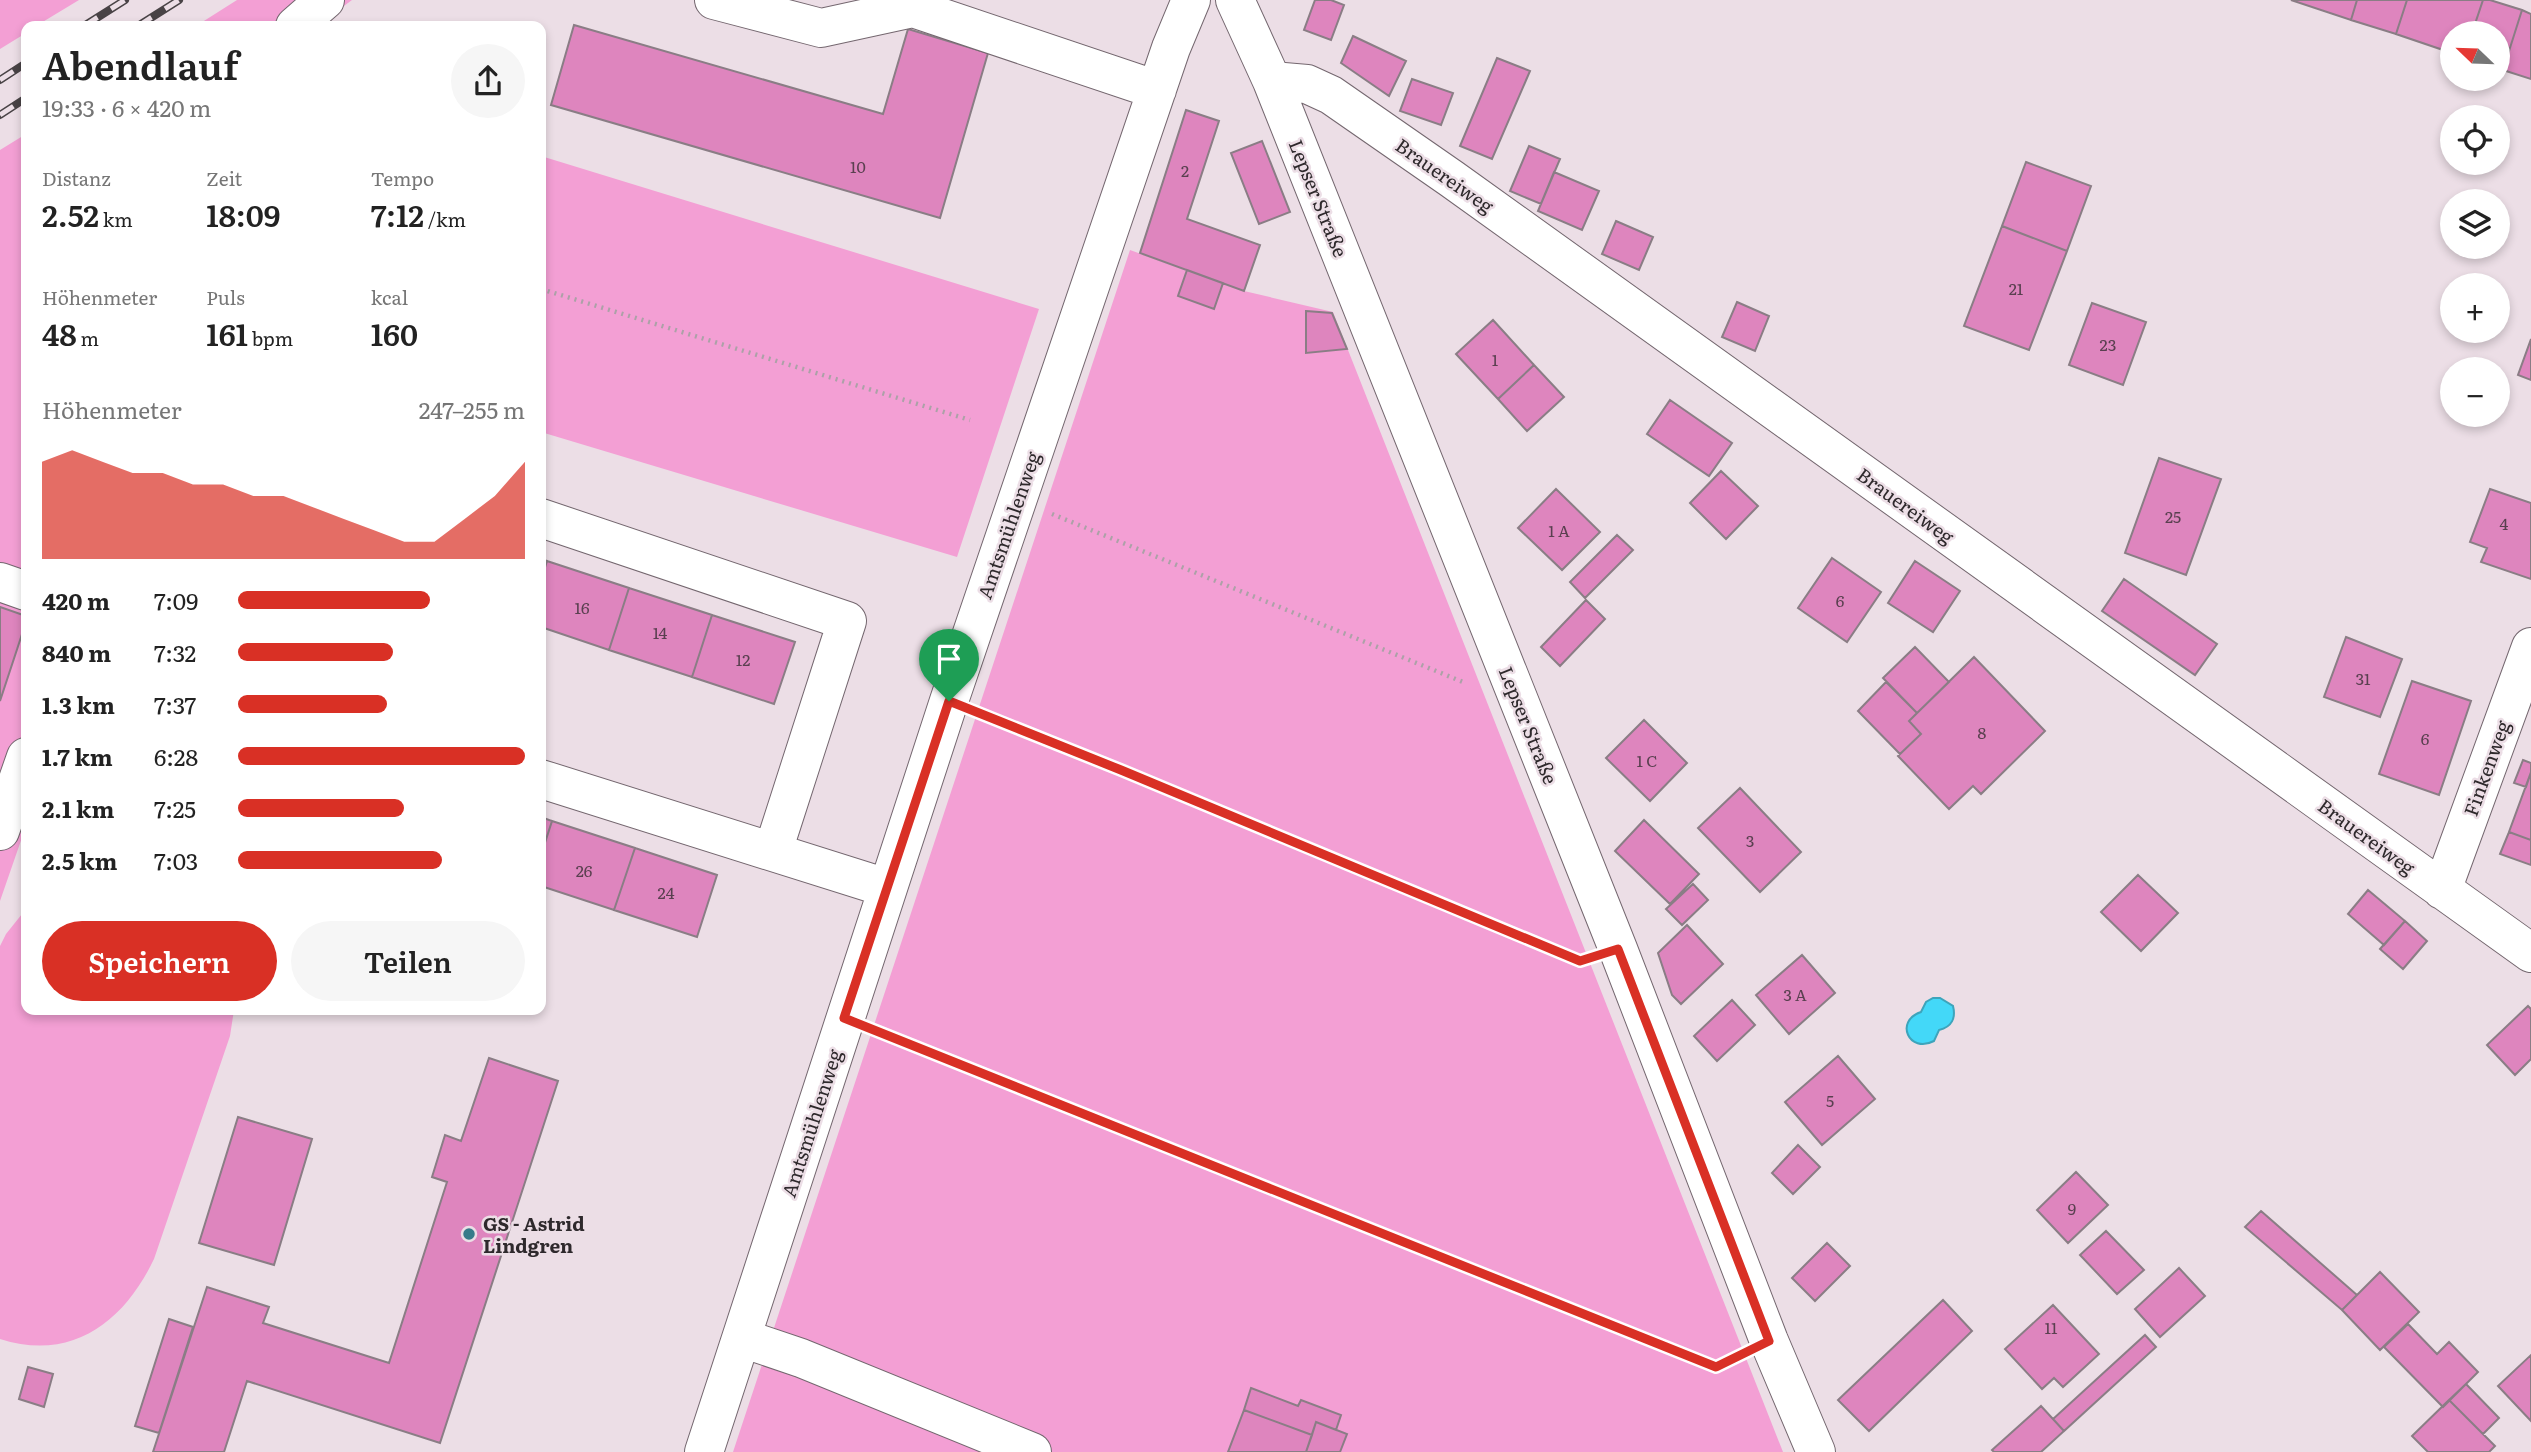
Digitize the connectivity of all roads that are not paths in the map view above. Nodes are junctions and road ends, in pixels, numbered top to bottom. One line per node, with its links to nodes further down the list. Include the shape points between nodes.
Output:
1 (325, 0): 5 (street)
2 (714, 0): 7 (street, via 821,28 913,8)
3 (1191, 0): 7 (street, Amtsmühlenweg)
4 (1235, 0): 6 (street, Lepser Straße)
5 (301, 21)
6 (1272, 81): 17 (street, Brauereiweg, via 1307,84 1341,102); 22 (street, Lepser Straße)
7 (1157, 90): 16 (street, Amtsmühlenweg)
8 (546, 520): 15 (street, via 847,621)
9 (0, 582): 10 (street)
10 (21, 589)
11 (2531, 647): 17 (street, Finkenweg)
12 (21, 771): 14 (street)
13 (546, 781): 15 (street)
14 (0, 831)
15 (773, 851): 16 (street)
16 (887, 888): 19 (street, Amtsmühlenweg)
17 (2442, 890): 18 (street, Brauereiweg)
18 (2531, 953)
19 (742, 1338): 20 (street, Amtsmühlenweg); 21 (street)
20 (704, 1452)
21 (1032, 1452)
22 (1816, 1452)

